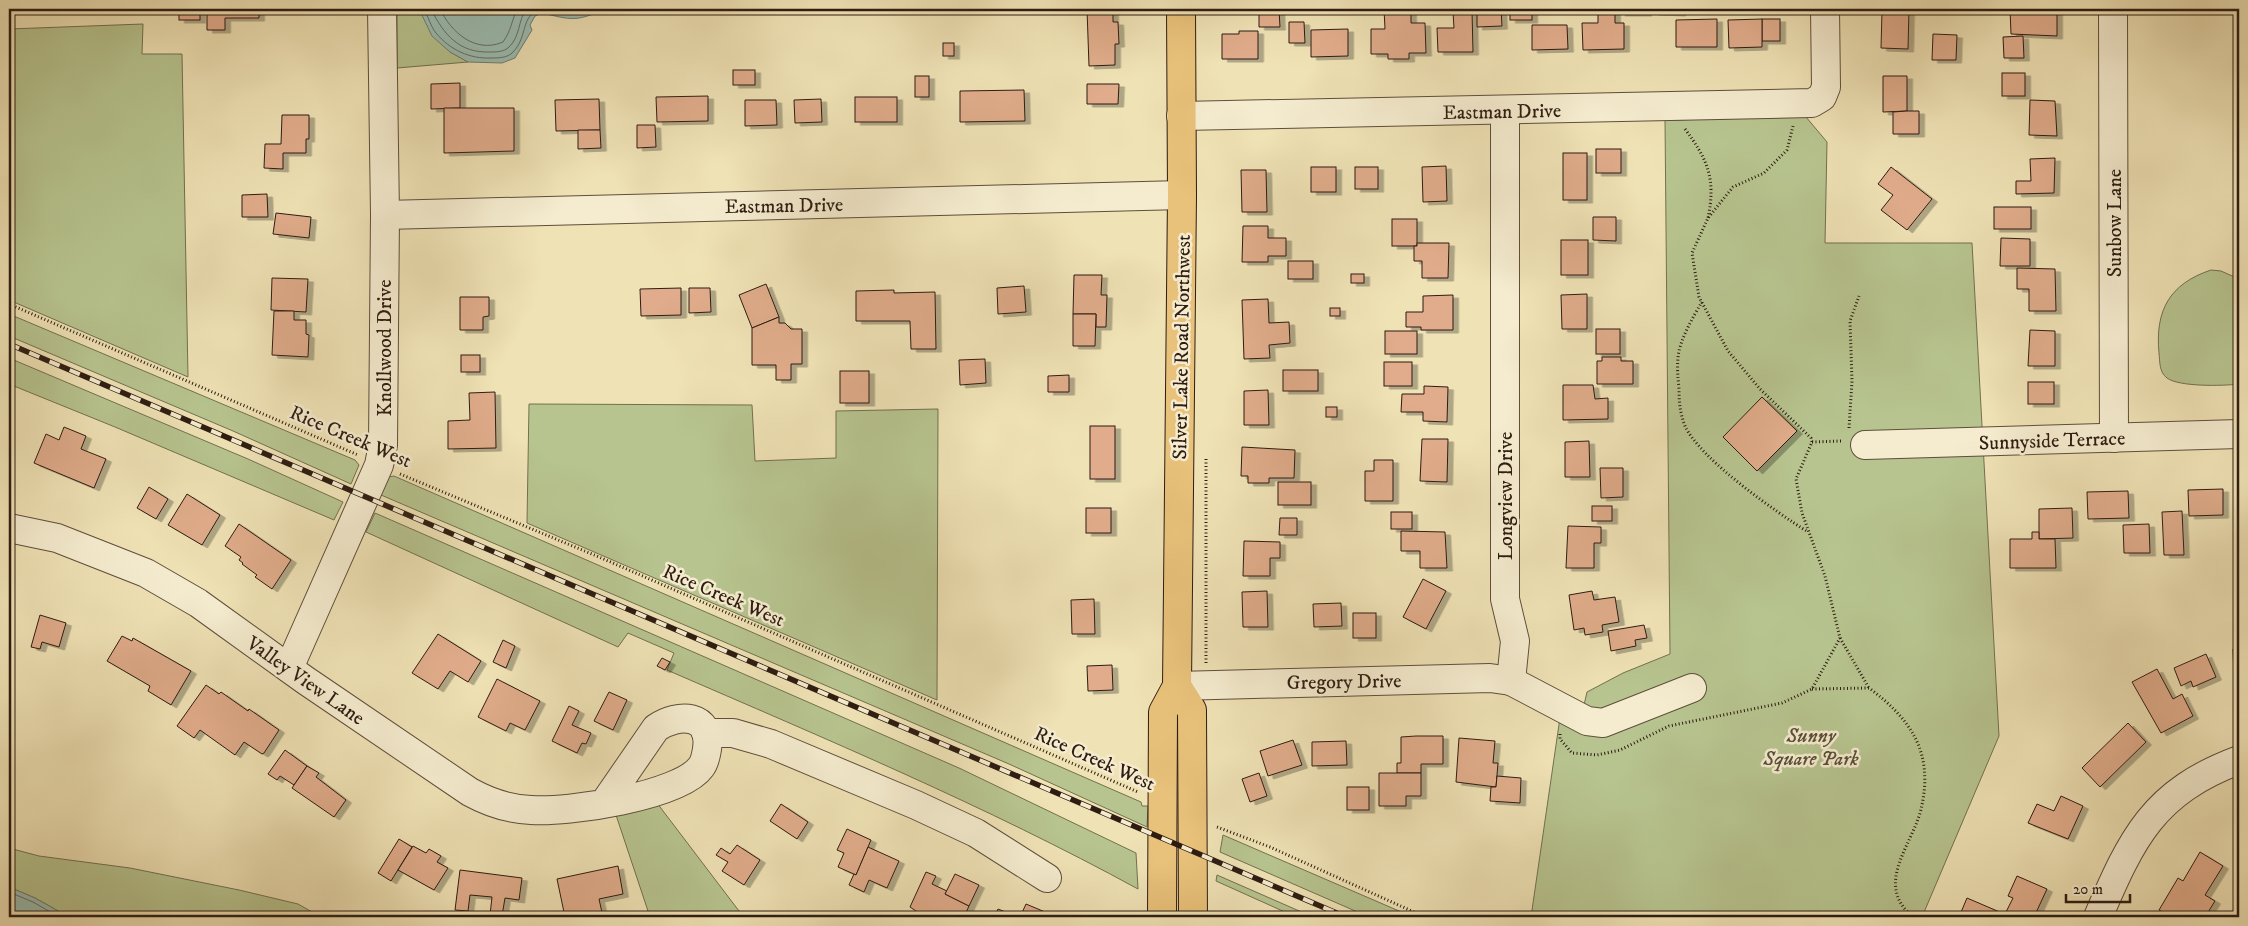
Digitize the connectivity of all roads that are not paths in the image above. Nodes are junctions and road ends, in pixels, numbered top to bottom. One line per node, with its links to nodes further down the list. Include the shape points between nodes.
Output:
1 (382, 9): 8 (street, Knollwood Drive)
2 (1181, 9): 6 (main road, Silver Lake Road Northwest)
3 (1825, 9): 5 (street, Eastman Drive, via 1826,87 1822,97 1812,103)
4 (2113, 9): 10 (street, Sunbow Lane)
5 (1505, 111): 6 (street, Eastman Drive); 14 (street, Longview Drive, via 1505,599 1515,641)
6 (1181, 116): 7 (main road, Silver Lake Road Northwest)
7 (1182, 195): 8 (street, Eastman Drive); 15 (main road, Silver Lake Road Northwest)
8 (385, 215): 13 (street, Knollwood Drive, via 384,422 379,465)
9 (2239, 434): 10 (street, Sunnyside Terrace)
10 (2114, 438): 11 (street, Sunnyside Terrace)
11 (1857, 443)
12 (9, 528): 13 (street, Valley View Lane, via 58,538 146,573 198,603)
13 (289, 668): 19 (street, Valley View Lane, via 492,804 532,811 561,810)
14 (1510, 681): 15 (street, Gregory Drive, via 1490,678); 16 (street, via 1587,721 1603,723)
15 (1177, 686): 21 (main road, Silver Lake Road Northwest, via 1163,712); 22 (main road, via 1192,710)
16 (1692, 688)
17 (706, 733): 19 (street, Valley View Lane, via 708,744 702,766 688,780 656,793); 19 (street, via 696,720 679,718 656,728); 20 (street, via 733,733 771,744 916,805 976,833)
18 (2239, 760): 23 (street, via 2188,785 2156,811 2119,868)
19 (605, 802)
20 (1048, 878)
21 (1162, 917)
22 (1193, 917)
23 (2098, 917)

